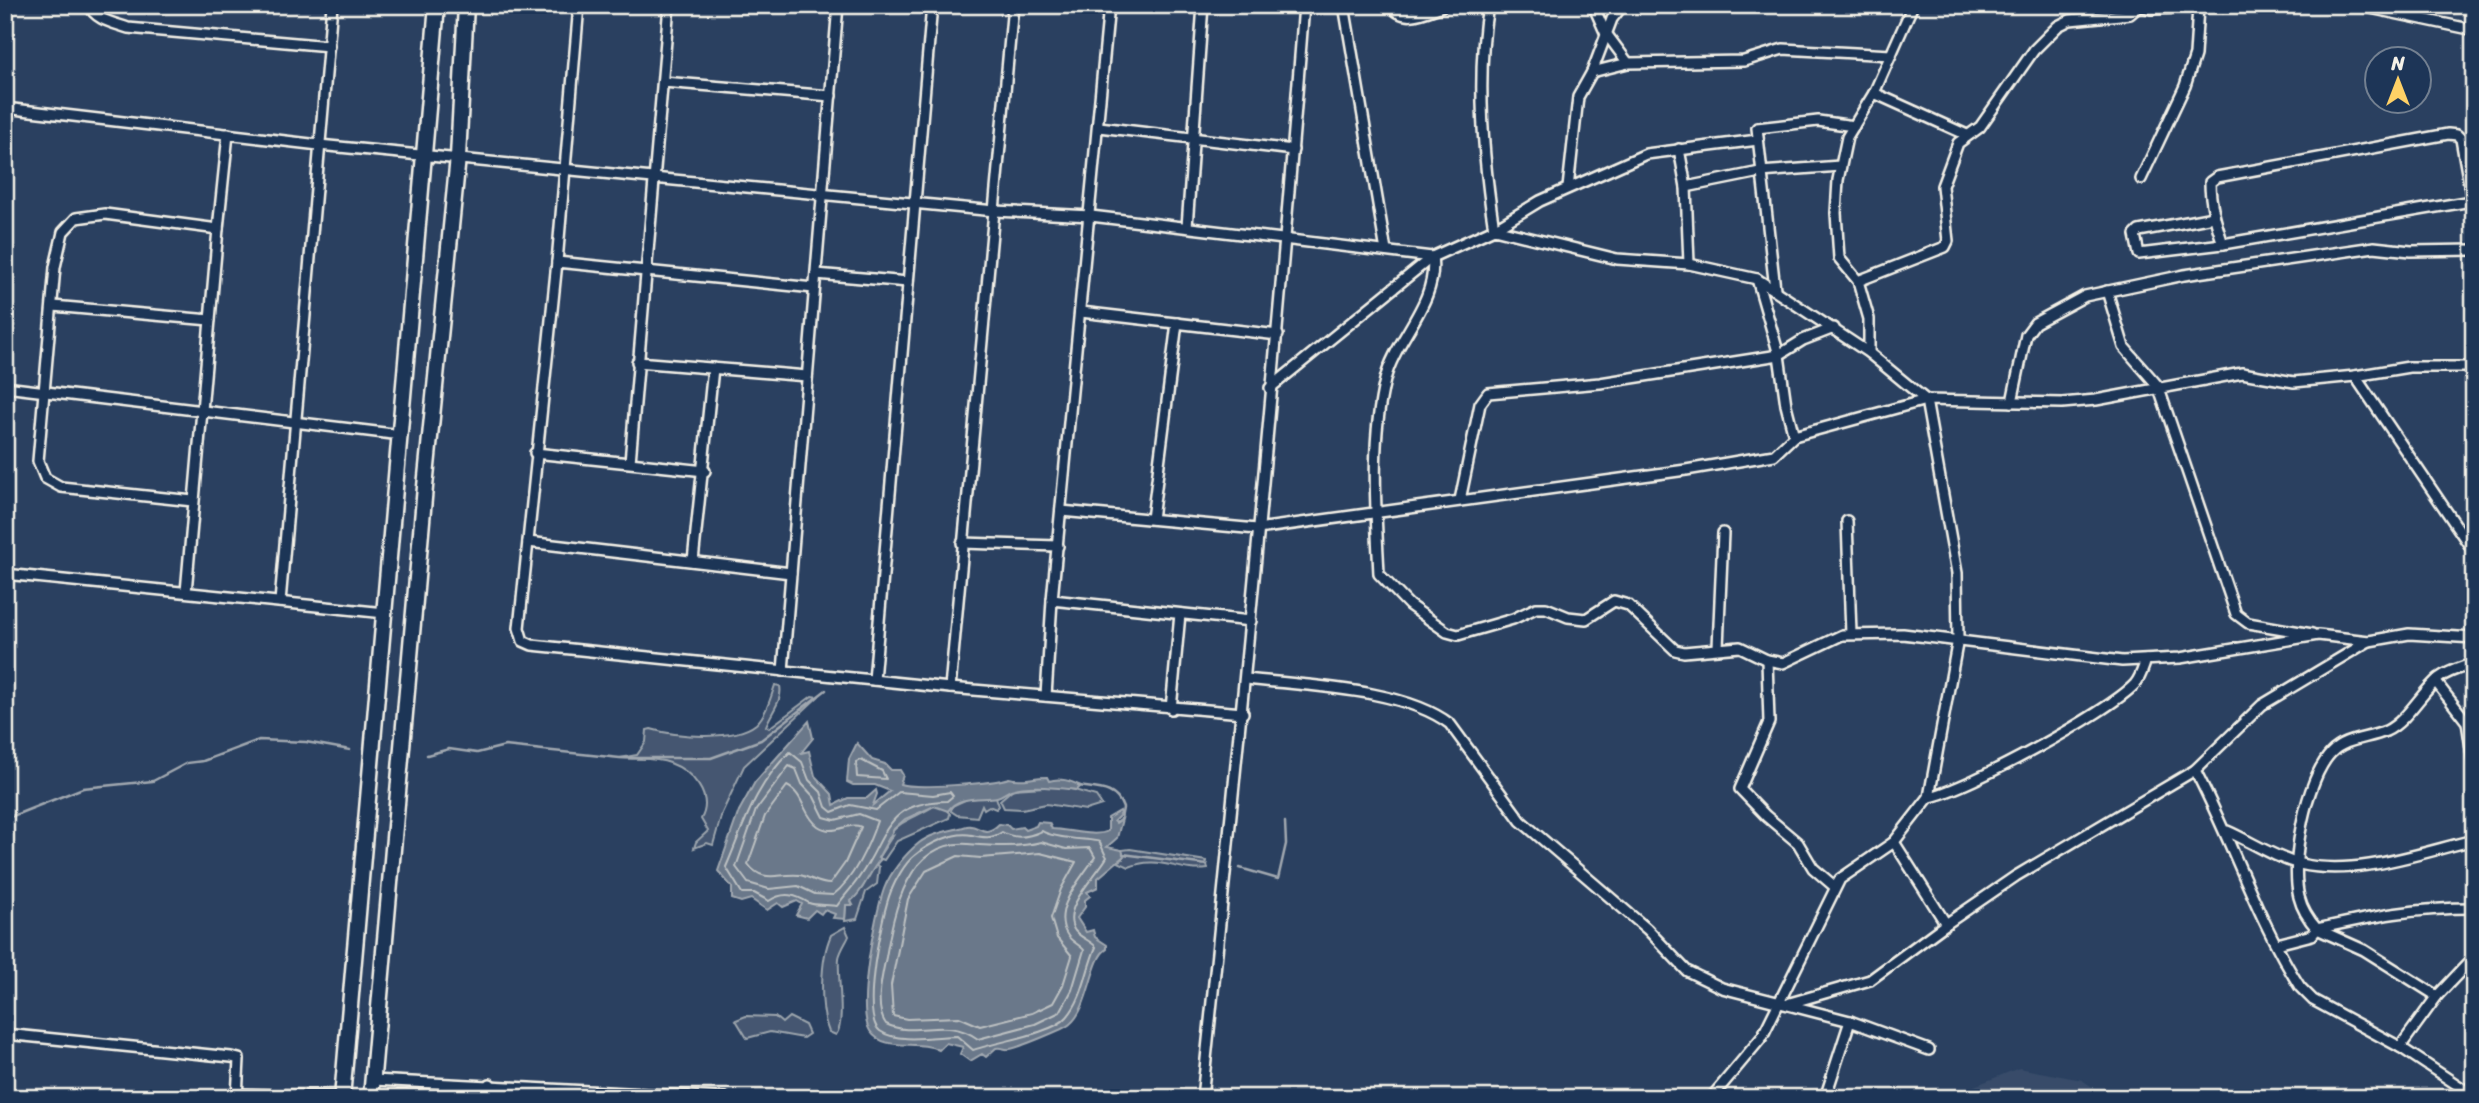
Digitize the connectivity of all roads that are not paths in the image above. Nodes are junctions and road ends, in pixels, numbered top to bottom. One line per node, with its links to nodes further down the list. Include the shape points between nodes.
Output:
1 (89, 5): 26 (street, via 103,19 128,28)
2 (332, 5): 26 (street)
3 (437, 5): 43 (main road)
4 (466, 5): 44 (main road)
5 (579, 5): 46 (street)
6 (669, 5): 30 (street)
7 (838, 5): 32 (street)
8 (932, 5): 54 (street)
9 (1013, 5): 55 (street)
10 (1109, 5): 35 (street)
11 (1203, 5): 38 (street)
12 (1304, 5): 42 (street)
13 (1344, 5): 65 (street)
14 (1391, 5): 15 (street, via 1406,16)
15 (1445, 5)
16 (1593, 5): 25 (street)
17 (1623, 5): 25 (street)
18 (1913, 5): 27 (street)
19 (2253, 5): 22 (street)
20 (2356, 5): 24 (street)
21 (2138, 6): 22 (street); 37 (street, via 2130,15 2070,20 2058,26 2034,50 1980,127)
22 (2199, 7): 49 (street, via 2185,86)
23 (1486, 8): 61 (street, via 1486,164)
24 (2474, 30)
25 (1605, 32): 28 (street); 29 (street)
26 (329, 46): 40 (street)
27 (1891, 55): 28 (street, via 1783,49 1744,61); 31 (street)
28 (1628, 63): 29 (street)
29 (1592, 72): 51 (street, via 1574,112)
30 (663, 82): 32 (street); 48 (street)
31 (1874, 93): 34 (street); 37 (street)
32 (831, 96): 52 (street)
33 (5, 108): 36 (street)
34 (1854, 126): 39 (street, via 1818,121 1759,127); 45 (street)
35 (1099, 127): 38 (street); 57 (street)
36 (228, 134): 40 (street); 60 (street)
37 (1967, 135): 72 (street, via 1952,153 1942,186 1945,247)
38 (1194, 138): 42 (street); 59 (street)
39 (1758, 140): 41 (street); 47 (street)
40 (319, 145): 43 (street); 97 (street)
41 (1679, 149): 50 (street); 51 (street, via 1646,153)
42 (1293, 150): 62 (street)
43 (425, 153): 44 (street); 98 (main road)
44 (458, 157): 46 (street); 104 (main road)
45 (1840, 166): 47 (street); 72 (street, via 1839,258)
46 (566, 167): 48 (street); 67 (street)
47 (1760, 172): 50 (street); 75 (street)
48 (653, 178): 52 (street); 69 (street)
49 (2141, 179)
50 (1686, 187): 68 (street)
51 (1568, 188): 61 (street)
52 (823, 193): 54 (street); 70 (street)
53 (2471, 201): 56 (street); 58 (street, via 2461,139 2448,134 2226,173 2210,182); 63 (street)
54 (915, 203): 55 (street); 73 (street)
55 (995, 211): 57 (street); 114 (street)
56 (2474, 212)
57 (1091, 216): 59 (street); 78 (street)
58 (2213, 217): 63 (street); 63 (street, via 2139,231 2135,234 2137,251)
59 (1187, 226): 62 (street)
60 (218, 229): 77 (street, via 105,214 76,218 63,232); 79 (street)
61 (1494, 229): 66 (street); 68 (street, via 1617,259)
62 (1285, 238): 65 (street); 82 (street)
63 (2223, 244)
64 (2474, 250): 76 (street, via 2374,247 2229,266)
65 (1386, 251): 66 (street)
66 (1432, 257): 92 (street); 107 (street, via 1433,282 1385,380)
67 (557, 262): 69 (street); 100 (street)
68 (1689, 264): 71 (street)
69 (646, 270): 74 (street); 85 (street)
70 (816, 274): 73 (street); 74 (street)
71 (1757, 279): 75 (street); 84 (street)
72 (1858, 281): 83 (street, via 1869,319)
73 (908, 282): 136 (street)
74 (814, 288): 88 (street)
75 (1775, 289): 81 (street)
76 (2107, 291): 90 (street, via 2124,346); 95 (street, via 2076,300 2030,328)
77 (53, 306): 79 (street); 93 (street)
78 (1081, 312): 80 (street); 108 (street)
79 (210, 320): 96 (street)
80 (1177, 323): 82 (street); 109 (street)
81 (1834, 328): 83 (street); 84 (street)
82 (1278, 335): 92 (street)
83 (1868, 353): 94 (street)
84 (1779, 355): 99 (street); 106 (street, via 1600,383 1488,393 1480,404)
85 (637, 362): 87 (street); 101 (street)
86 (2474, 367): 89 (street, via 2409,367)
87 (713, 369): 88 (street); 102 (street)
88 (807, 376): 118 (street)
89 (2355, 376): 90 (street, via 2294,382 2242,373); 116 (street)
90 (2158, 386): 95 (street, via 2096,400); 127 (street, via 2236,614 2248,623)
91 (5, 387): 93 (street)
92 (1270, 388): 111 (street)
93 (47, 392): 96 (street); 105 (street, via 38,461 45,478 61,487)
94 (1926, 400): 95 (street); 99 (street); 129 (street, via 1956,562)
95 (2012, 402)
96 (202, 410): 97 (street); 105 (street)
97 (294, 422): 98 (street); 122 (street)
98 (401, 435): 103 (main road)
99 (1794, 436): 106 (street, via 1774,455)
100 (535, 453): 101 (street); 113 (street)
101 (630, 462): 102 (street)
102 (705, 471): 117 (street)
103 (398, 484): 104 (main road); 123 (main road)
104 (425, 487): 162 (main road)
105 (193, 500): 120 (street)
106 (1460, 500): 107 (street)
107 (1376, 510): 111 (street); 131 (street, via 1383,582 1447,632 1475,632 1541,608 1586,619 1606,604 1622,602 1675,650)
108 (1060, 511): 109 (street); 115 (street)
109 (1152, 519): 111 (street)
110 (1847, 521): 126 (street)
111 (1257, 529): 125 (street)
112 (1723, 533): 131 (street)
113 (528, 542): 117 (street); 135 (street, via 519,628 523,641 532,646)
114 (962, 542): 115 (street); 139 (street)
115 (1058, 546): 121 (street)
116 (2474, 552)
117 (693, 561): 118 (street)
118 (791, 573): 135 (street)
119 (5, 574): 120 (street)
120 (186, 592): 122 (street)
121 (1052, 600): 124 (street); 140 (street)
122 (280, 602): 123 (street)
123 (386, 613): 167 (main road)
124 (1180, 614): 125 (street); 141 (street)
125 (1251, 621): 137 (street)
126 (1851, 634): 129 (street); 132 (street, via 1783,663)
127 (2318, 635): 130 (street); 133 (street)
128 (2474, 638): 130 (street, via 2409,634)
129 (1958, 639): 133 (street, via 2101,660); 145 (street)
130 (2369, 641): 144 (street, via 2262,705)
131 (1718, 647): 132 (street, via 1740,647)
132 (1767, 660): 150 (street, via 1769,722 1740,789 1798,842 1814,868)
133 (2146, 660): 145 (street, via 2136,683 2072,726 1956,790)
134 (2474, 663): 138 (street)
135 (783, 671): 136 (street)
136 (874, 680): 139 (street)
137 (1247, 680): 142 (street); 157 (street, via 1391,698 1440,717 1450,724 1521,821 1647,929 1687,971 1722,988)
138 (2436, 682): 143 (street, via 2467,722); 149 (street, via 2393,727 2341,745 2323,762 2307,804)
139 (950, 688): 140 (street)
140 (1046, 696): 141 (street)
141 (1171, 709): 142 (street)
142 (1243, 713): 171 (street)
143 (2474, 768)
144 (2195, 769): 146 (street); 152 (street)
145 (1929, 797): 148 (street)
146 (2227, 831): 149 (street); 154 (street)
147 (2474, 840): 149 (street, via 2372,863)
148 (1894, 842): 150 (street, via 1846,873); 152 (street)
149 (2298, 864): 153 (street, via 2298,896)
150 (1835, 887): 157 (street)
151 (2474, 908): 153 (street, via 2413,909)
152 (1946, 923): 157 (street, via 1870,980)
153 (2317, 929): 154 (street, via 2312,935); 156 (street, via 2364,950)
154 (2277, 944): 160 (street, via 2300,987 2313,1000)
155 (2474, 957): 156 (street)
156 (2437, 996): 160 (street)
157 (1784, 1002): 158 (street); 172 (street, via 1762,1037)
158 (1850, 1021): 161 (street); 173 (street)
159 (5, 1034): 164 (street, via 239,1059)
160 (2400, 1047): 166 (street)
161 (1929, 1050)
162 (373, 1080): 163 (street); 168 (main road)
163 (490, 1084): 165 (street); 169 (street)
164 (237, 1096): 167 (street)
165 (678, 1096): 170 (street)
166 (2474, 1096)
167 (343, 1097)
168 (371, 1098)
169 (483, 1098)
170 (725, 1098)
171 (1202, 1098)
172 (1711, 1098)
173 (1825, 1098)

